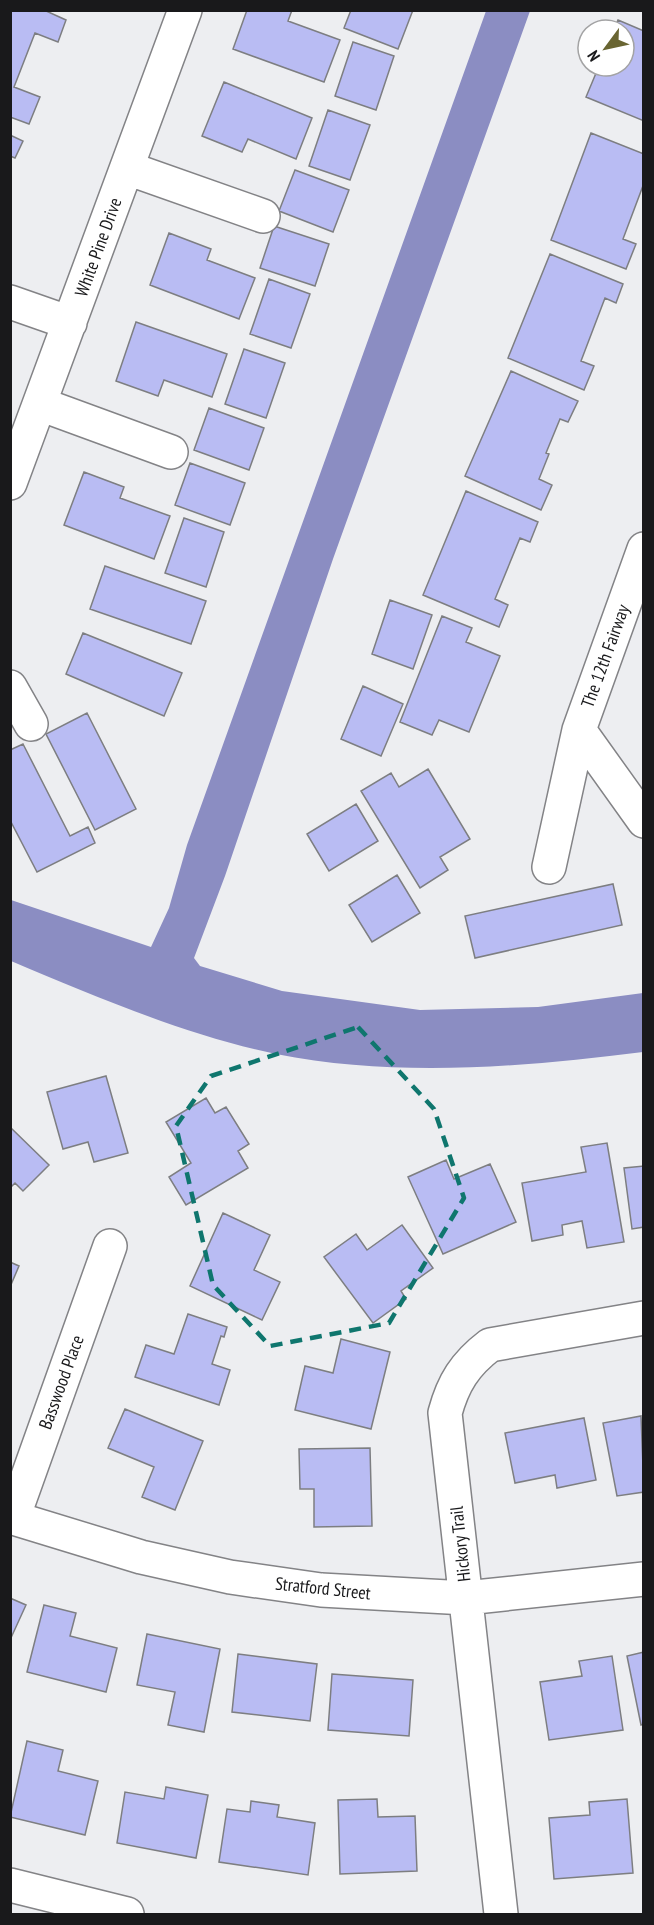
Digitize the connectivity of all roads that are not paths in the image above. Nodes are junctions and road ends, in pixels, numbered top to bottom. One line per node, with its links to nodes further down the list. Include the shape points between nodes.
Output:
1 (185, 10): 2 (street, White Pine Drive)
2 (128, 168): 3 (street); 5 (street, White Pine Drive)
3 (263, 216)
4 (10, 302): 5 (street)
5 (70, 323): 6 (street, White Pine Drive)
6 (40, 404): 7 (street); 8 (street, White Pine Drive)
7 (171, 452)
8 (10, 483)
9 (644, 549): 12 (street, The 12th Fairway)
10 (10, 687): 11 (street)
11 (31, 724)
12 (579, 730): 13 (street); 14 (street, The 12th Fairway)
13 (644, 821)
14 (549, 867)
15 (110, 1246): 17 (street, Basswood Place)
16 (644, 1318): 19 (street, Hickory Trail, via 490,1345 472,1358 459,1375 445,1413)
17 (12, 1518): 19 (street, Stratford Street, via 141,1557 230,1577 321,1590)
18 (644, 1579): 19 (street, Stratford Street)
19 (466, 1598): 22 (street, Hickory Trail)
20 (10, 1885): 21 (street)
21 (127, 1914)
22 (501, 1914)

